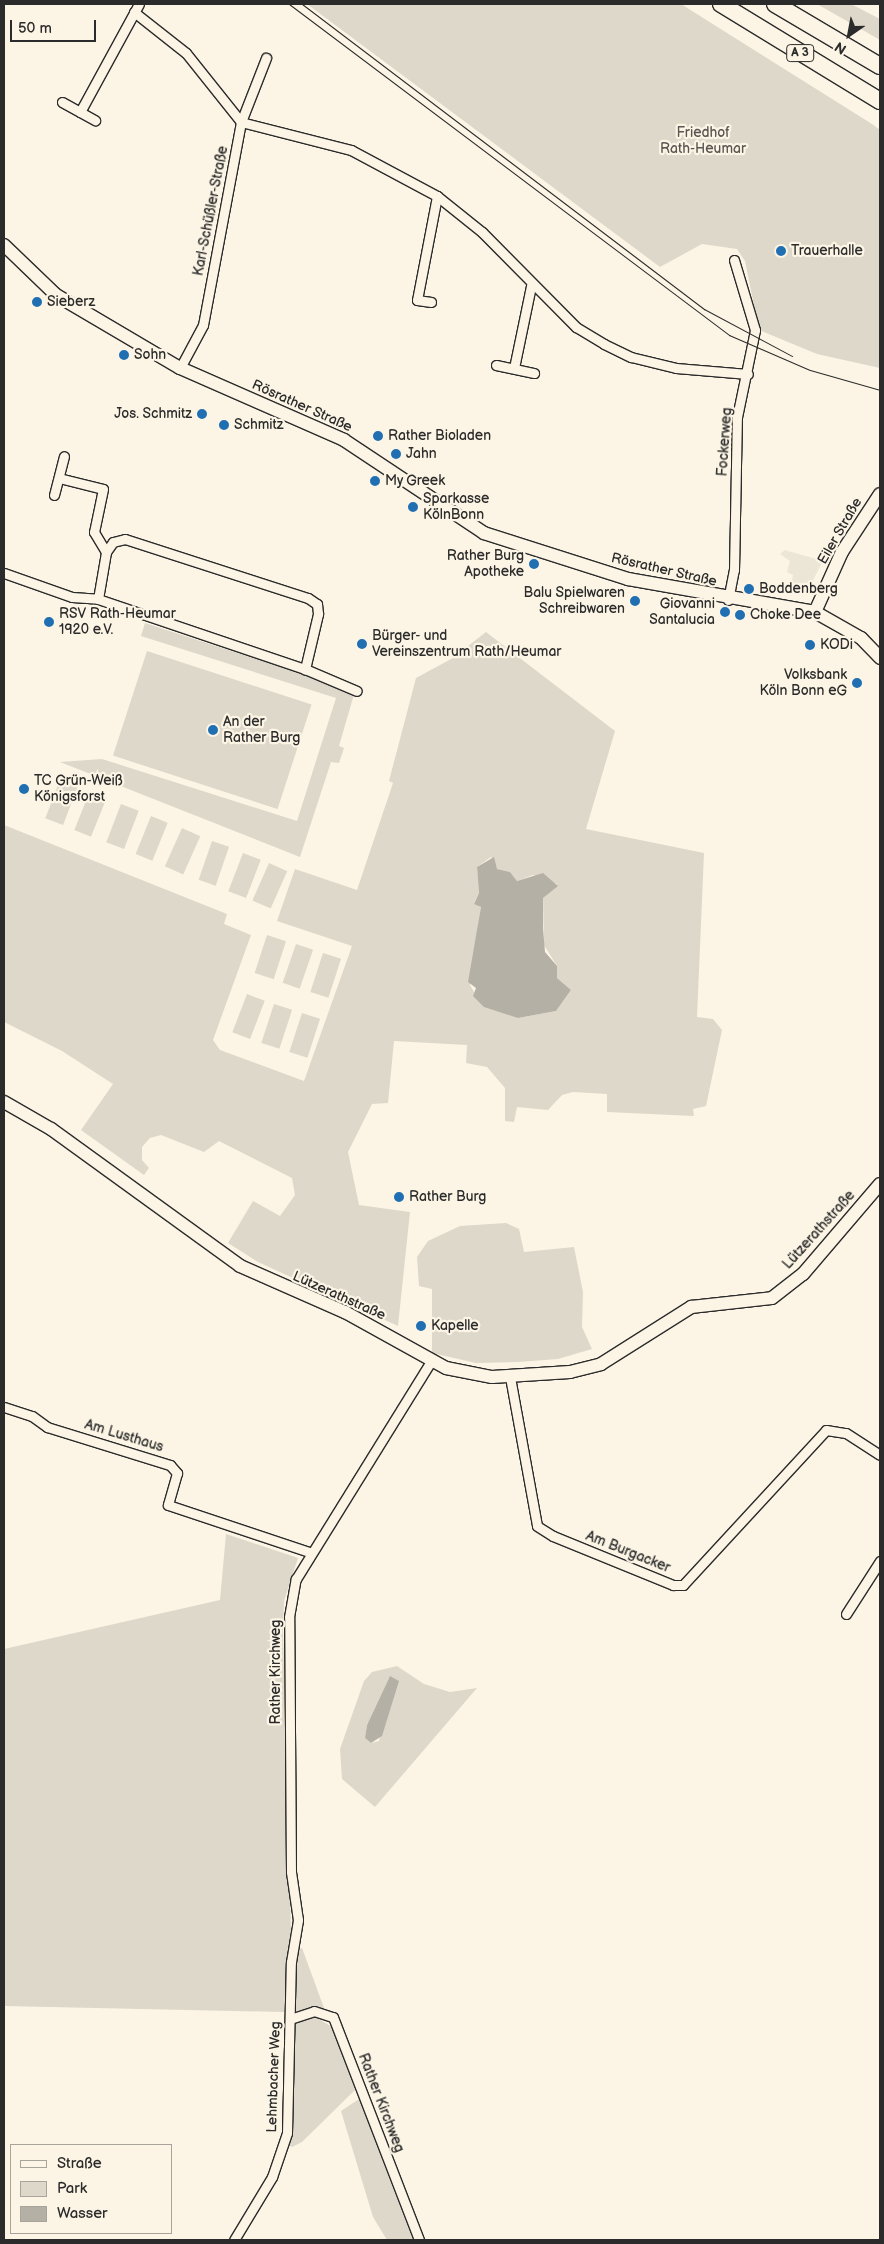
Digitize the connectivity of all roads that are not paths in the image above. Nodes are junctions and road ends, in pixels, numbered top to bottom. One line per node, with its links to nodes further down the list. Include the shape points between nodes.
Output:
1 (721, 4): 6 (highway, A 3)
2 (775, 4): 5 (highway, A 3)
3 (136, 8): 8 (street); 10 (street, via 186,53)
4 (266, 58): 10 (street, Karl-Schüßler-Straße)
5 (880, 66)
6 (880, 101)
7 (62, 102): 8 (street)
8 (80, 112): 9 (street)
9 (95, 120)
10 (241, 122): 11 (street, via 351,150); 17 (street, Karl-Schüßler-Straße, via 203,325)
11 (437, 196): 14 (street, via 482,232); 15 (street, via 417,300)
12 (4, 245): 17 (main road, Rösrather Straße, via 56,295)
13 (734, 260): 20 (street, Fockerweg, via 755,330)
14 (531, 286): 18 (street); 20 (street, via 576,327 631,357 676,368)
15 (431, 302)
16 (496, 365): 18 (street)
17 (180, 368): 28 (main road, Rösrather Straße, via 344,440 452,515 507,543 628,579)
18 (514, 368): 19 (street)
19 (534, 373)
20 (748, 374): 28 (street, Fockerweg, via 737,417 734,570)
21 (64, 456): 22 (street)
22 (59, 478): 24 (street); 25 (street, via 103,489 94,532)
23 (880, 494): 29 (main road, Eiler Straße, via 842,552)
24 (54, 495)
25 (106, 552): 27 (street); 31 (street, via 113,542 125,539 308,598 317,604 318,614)
26 (4, 573): 27 (street, via 72,597)
27 (98, 599): 31 (street)
28 (728, 600): 29 (main road, Rösrather Straße)
29 (815, 612): 30 (main road, Rösrather Straße, via 861,638)
30 (880, 658)
31 (305, 669): 32 (street)
32 (357, 691)
33 (4, 1102): 35 (main road, Lützerathstraße, via 50,1129 240,1266 345,1312)
34 (880, 1184): 36 (main road, Lützerathstraße, via 802,1274 772,1298 757,1303 707,1302 667,1320 601,1364 570,1372)
35 (432, 1360): 36 (main road, Lützerathstraße, via 460,1372); 39 (street, Rather Kirchweg)
36 (510, 1377): 38 (street, Am Burgacker, via 537,1526 553,1536 673,1584 683,1585 826,1430 846,1433)
37 (4, 1407): 39 (street, Am Lusthaus, via 32,1416 46,1427 170,1465 177,1473 168,1505)
38 (880, 1455)
39 (309, 1552): 42 (street, Rather Kirchweg, via 296,1578 289,1617 291,1872 298,1920)
40 (880, 1561): 41 (street)
41 (846, 1614)
42 (291, 1962): 43 (street, Lehmbacher Weg)
43 (290, 2018): 44 (street, Lehmbacher Weg, via 286,2142 272,2177); 45 (street, Rather Kirchweg, via 314,2011 333,2017)
44 (234, 2240)
45 (418, 2240)

